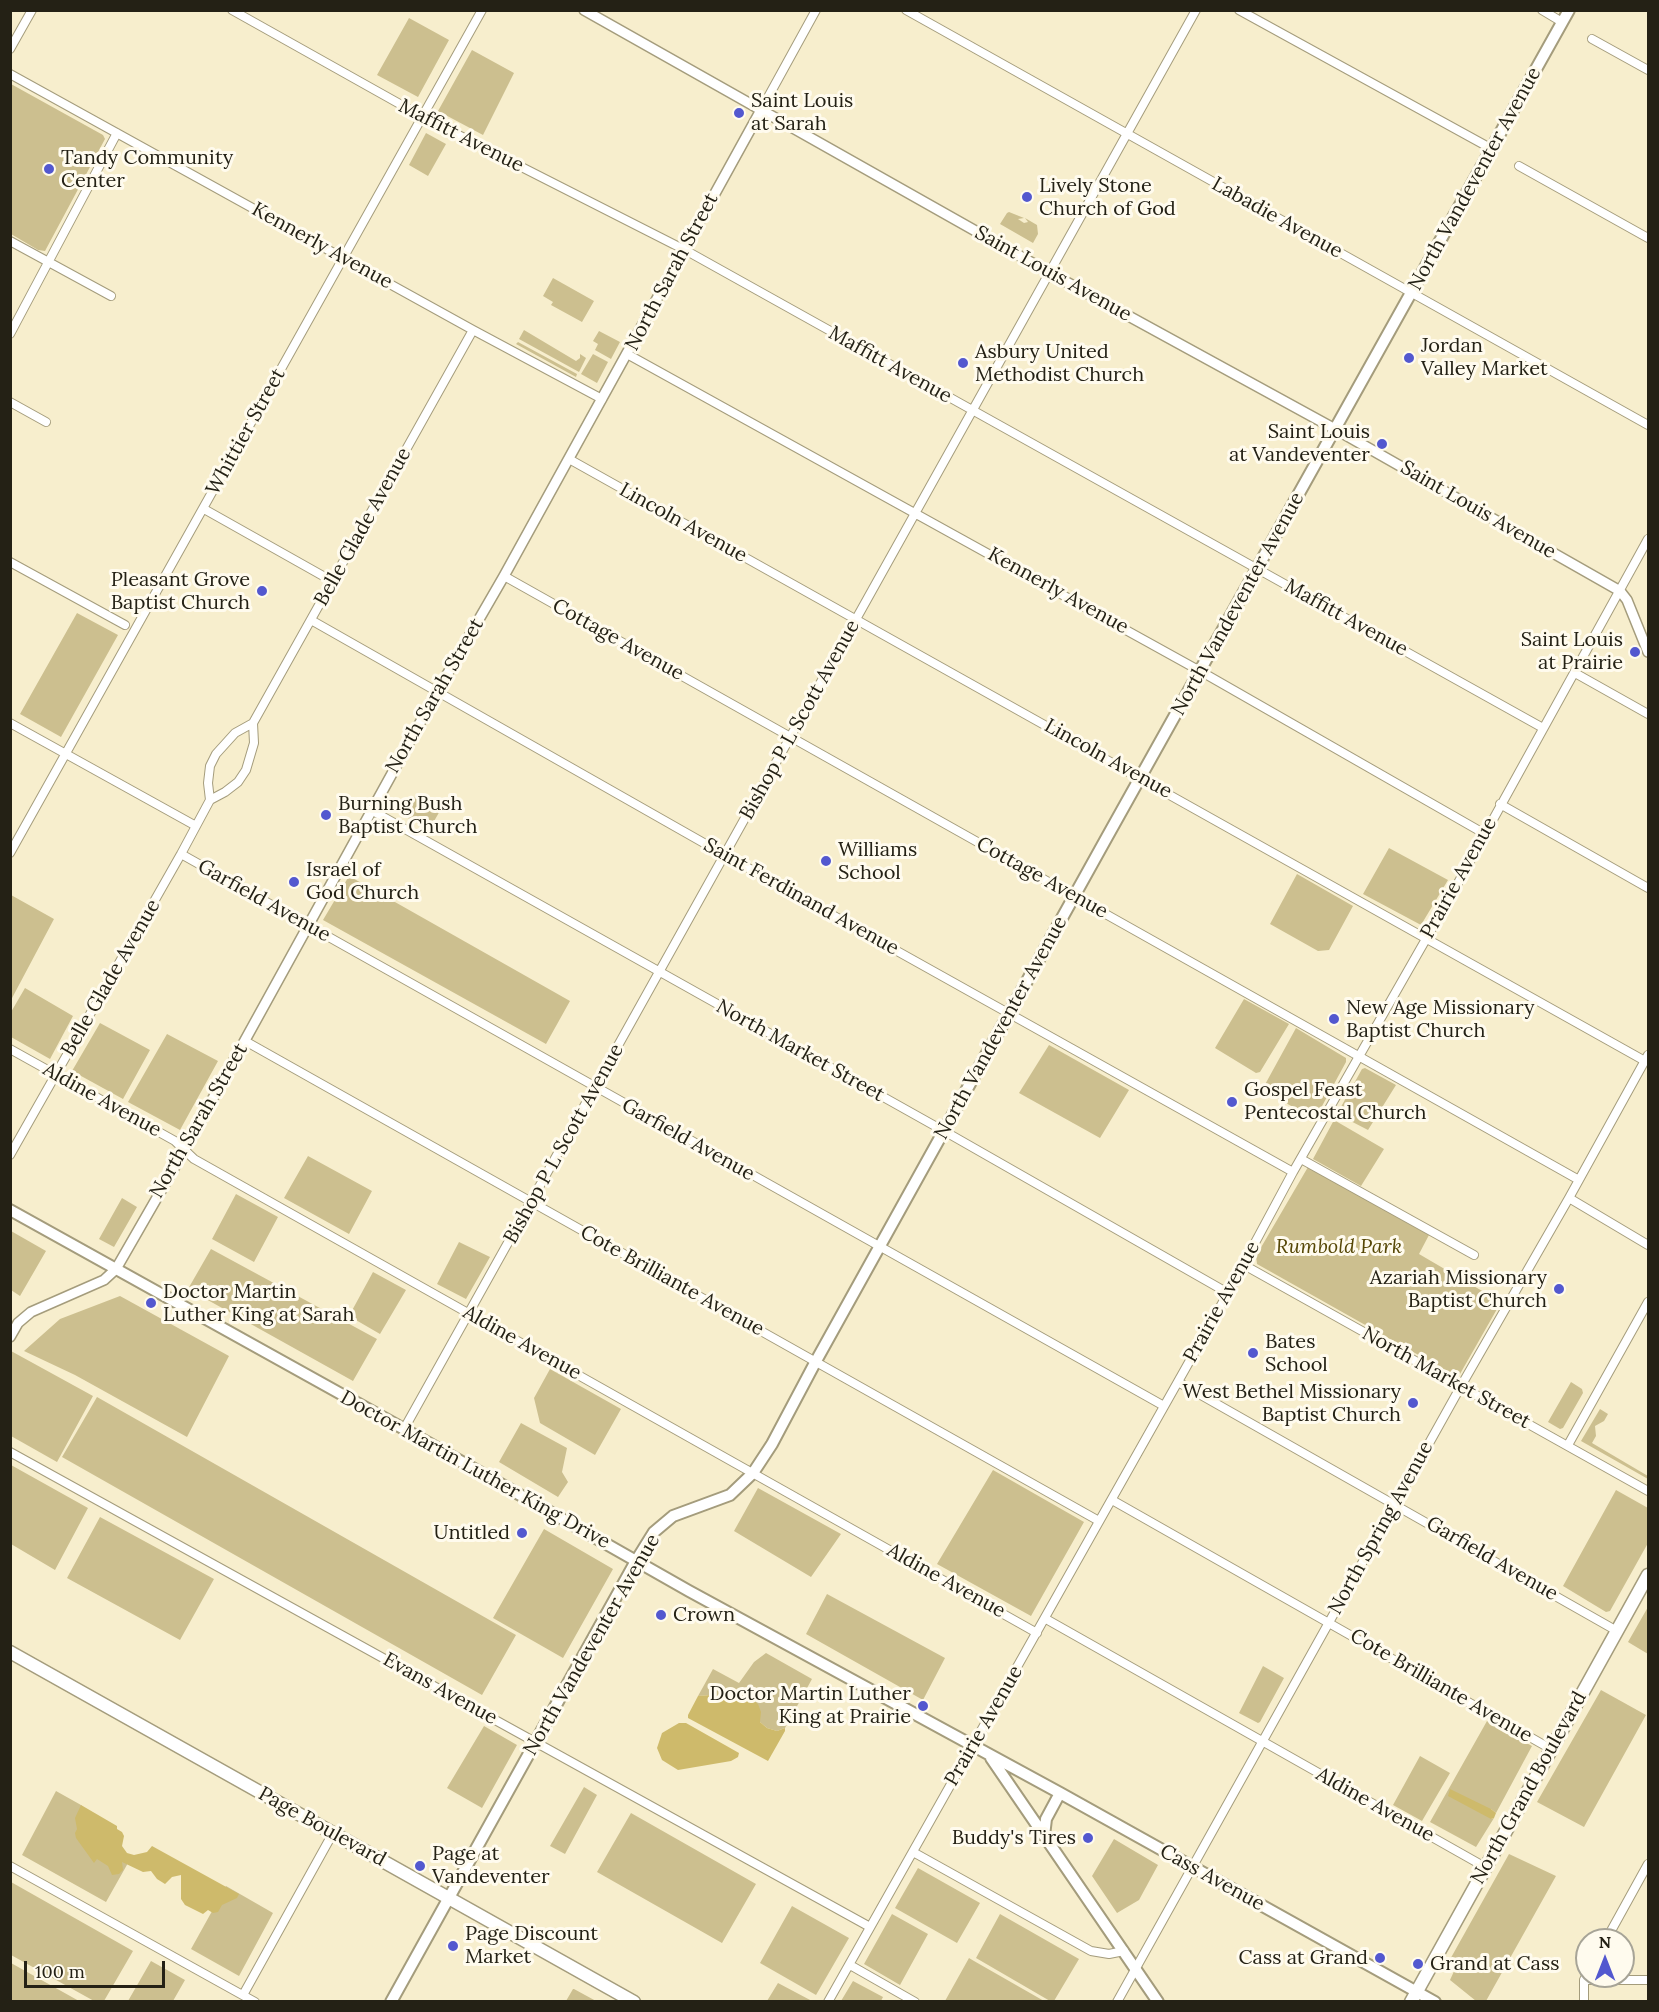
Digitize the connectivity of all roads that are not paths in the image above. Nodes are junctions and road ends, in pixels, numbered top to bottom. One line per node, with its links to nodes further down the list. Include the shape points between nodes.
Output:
1 (32, 10): 13 (street)
2 (232, 10): 17 (street, Maffitt Avenue)
3 (482, 10): 17 (street, Whittier Street)
4 (584, 10): 16 (street, Saint Louis Avenue)
5 (816, 10): 16 (street, North Sarah Street)
6 (906, 10): 19 (street, Labadie Avenue)
7 (1196, 10): 19 (street, Bishop P L Scott Avenue)
8 (1239, 10): 20 (street)
9 (1542, 10): 11 (street)
10 (1569, 10): 11 (main road, North Vandeventer Avenue)
11 (1562, 22): 20 (main road, North Vandeventer Avenue)
12 (1592, 39): 14 (street)
13 (10, 49)
14 (1648, 70)
15 (10, 74): 18 (street, Kennerly Avenue)
16 (761, 110): 24 (street, North Sarah Street); 27 (street, Saint Louis Avenue)
17 (423, 117): 24 (street, Maffitt Avenue); 25 (street, Whittier Street)
18 (117, 133): 25 (street, Kennerly Avenue); 26 (street)
19 (1128, 134): 27 (street, Bishop P L Scott Avenue); 28 (street, Labadie Avenue)
20 (1492, 148): 28 (main road, North Vandeventer Avenue)
21 (1519, 166): 22 (street)
22 (1648, 238)
23 (10, 241): 26 (street)
24 (685, 250): 32 (street, North Sarah Street); 35 (street, Maffitt Avenue)
25 (343, 257): 30 (street, Kennerly Avenue); 40 (street, Whittier Street)
26 (49, 263): 29 (street); 31 (street)
27 (1050, 273): 35 (street, Bishop P L Scott Avenue); 38 (street, Saint Louis Avenue)
28 (1412, 293): 37 (street, Labadie Avenue); 38 (main road, North Vandeventer Avenue)
29 (111, 296)
30 (473, 330): 33 (street, Kennerly Avenue); 46 (street, Belle Glade Avenue)
31 (10, 334)
32 (627, 354): 33 (street, North Sarah Street); 41 (street, Kennerly Avenue)
33 (602, 399): 39 (street, North Sarah Street)
34 (10, 402): 36 (street)
35 (971, 411): 41 (street, Bishop P L Scott Avenue); 44 (street, Maffitt Avenue)
36 (46, 422)
37 (1648, 425)
38 (1335, 429): 44 (main road, North Vandeventer Avenue); 47 (street, Saint Louis Avenue)
39 (569, 459): 45 (street, North Sarah Street); 48 (street, Lincoln Avenue)
40 (204, 509): 46 (street); 60 (street, Whittier Street)
41 (916, 512): 48 (street, Bishop P L Scott Avenue); 52 (street, Kennerly Avenue)
42 (1648, 539): 47 (street, Prairie Avenue)
43 (10, 562): 50 (street)
44 (1257, 569): 52 (main road, North Vandeventer Avenue); 58 (street, Maffitt Avenue)
45 (504, 576): 54 (street, North Sarah Street); 59 (street, Cottage Avenue)
46 (332, 581): 49 (street, Belle Glade Avenue)
47 (1620, 591): 51 (street); 53 (street, Prairie Avenue)
48 (856, 619): 59 (street, Bishop P L Scott Avenue); 61 (street, Lincoln Avenue)
49 (311, 620): 54 (street, Saint Ferdinand Avenue); 57 (street, Belle Glade Avenue)
50 (125, 625)
51 (1648, 652)
52 (1200, 671): 61 (main road, North Vandeventer Avenue); 66 (street, Kennerly Avenue)
53 (1575, 673): 55 (street); 58 (street, Prairie Avenue)
54 (437, 692): 64 (street, North Sarah Street); 69 (street, Saint Ferdinand Avenue)
55 (1648, 714)
56 (10, 723): 60 (street)
57 (253, 723): 62 (street, Belle Glade Avenue, via 254,743 246,770 238,782); 62 (street, Belle Glade Avenue, via 235,733 216,754 210,766)
58 (1543, 728): 63 (street, Prairie Avenue)
59 (790, 738): 69 (street, Bishop P L Scott Avenue); 71 (street, Cottage Avenue)
60 (66, 754): 65 (street); 67 (street, Whittier Street)
61 (1141, 778): 71 (main road, North Vandeventer Avenue); 73 (street, Lincoln Avenue)
62 (210, 800): 65 (street, Belle Glade Avenue)
63 (1500, 804): 66 (street, Prairie Avenue); 70 (street)
64 (371, 810): 72 (street, North Sarah Street); 74 (street, North Market Street)
65 (196, 826): 68 (street, Belle Glade Avenue)
66 (1485, 834): 73 (street, Prairie Avenue)
67 (10, 853)
68 (181, 855): 72 (street, Garfield Avenue); 80 (street, Belle Glade Avenue)
69 (725, 855): 74 (street, Bishop P L Scott Avenue); 75 (street, Saint Ferdinand Avenue)
70 (1648, 888)
71 (1075, 896): 75 (main road, North Vandeventer Avenue); 78 (street, Cottage Avenue)
72 (307, 925): 76 (street, North Sarah Street); 81 (street, Garfield Avenue)
73 (1426, 938): 78 (street, Prairie Avenue); 79 (street, Lincoln Avenue)
74 (660, 974): 81 (street, Bishop P L Scott Avenue); 82 (street, North Market Street)
75 (1010, 1014): 82 (main road, North Vandeventer Avenue); 86 (street, Saint Ferdinand Avenue)
76 (245, 1041): 83 (street, North Sarah Street); 89 (street, Cote Brilliante Avenue)
77 (10, 1049): 80 (street, Aldine Avenue)
78 (1360, 1056): 85 (street, Prairie Avenue); 87 (street, Cottage Avenue)
79 (1647, 1058): 87 (street, North Spring Avenue)
80 (56, 1075): 83 (street, Aldine Avenue); 84 (street, Belle Glade Avenue)
81 (596, 1088): 89 (street, Bishop P L Scott Avenue); 92 (street, Garfield Avenue)
82 (944, 1131): 92 (main road, North Vandeventer Avenue); 96 (street, North Market Street)
83 (185, 1149): 95 (street, North Sarah Street); 98 (street, Aldine Avenue, via 194,1159)
84 (10, 1155)
85 (1301, 1159): 86 (street, Prairie Avenue); 93 (street)
86 (1293, 1172): 94 (street, Prairie Avenue)
87 (1579, 1180): 88 (street, North Spring Avenue)
88 (1569, 1198): 91 (street); 102 (street, North Spring Avenue)
89 (530, 1203): 98 (street, Bishop P L Scott Avenue); 100 (street, Cote Brilliante Avenue)
90 (10, 1210): 95 (main road, Doctor Martin Luther King Drive)
91 (1648, 1245)
92 (879, 1247): 100 (main road, North Vandeventer Avenue); 103 (street, Garfield Avenue)
93 (1474, 1255)
94 (1244, 1265): 96 (street, Prairie Avenue); 102 (street, North Market Street)
95 (116, 1269): 99 (street, North Sarah Street, via 104,1280 31,1312); 104 (main road, Doctor Martin Luther King Drive)
96 (1228, 1293): 101 (street, Prairie Avenue)
97 (1648, 1302): 105 (street)
98 (469, 1313): 104 (street, Bishop P L Scott Avenue); 107 (street, Aldine Avenue)
99 (10, 1337)
100 (816, 1361): 107 (main road, North Vandeventer Avenue); 111 (street, Cote Brilliante Avenue)
101 (1178, 1382): 103 (street, Prairie Avenue); 110 (street, Garfield Avenue)
102 (1461, 1386): 105 (street, North Market Street); 110 (street, North Spring Avenue)
103 (1164, 1406): 109 (street, Prairie Avenue)
104 (404, 1429): 112 (main road, Doctor Martin Luther King Drive)
105 (1568, 1445): 108 (street, North Market Street)
106 (10, 1452): 120 (street, Evans Avenue)
107 (753, 1473): 112 (main road, North Vandeventer Avenue, via 730,1495 673,1516 661,1525); 117 (street, Aldine Avenue)
108 (1648, 1491)
109 (1112, 1500): 111 (street, Prairie Avenue); 115 (street, Cote Brilliante Avenue)
110 (1394, 1504): 115 (street, North Spring Avenue); 116 (street, Garfield Avenue)
111 (1099, 1521): 114 (street, Prairie Avenue)
112 (636, 1561): 120 (main road, North Vandeventer Avenue); 121 (main road, Doctor Martin Luther King Drive)
113 (1648, 1575): 116 (main road, North Grand Boulevard)
114 (1046, 1619): 117 (street, Prairie Avenue); 119 (street, Aldine Avenue)
115 (1328, 1622): 119 (street, North Spring Avenue); 122 (street, Cote Brilliante Avenue)
116 (1617, 1631): 122 (main road, North Grand Boulevard)
117 (1037, 1633): 121 (street, Prairie Avenue)
118 (10, 1652): 125 (main road, Page Boulevard)
119 (1262, 1741): 130 (street, North Spring Avenue); 131 (street, Aldine Avenue)
120 (536, 1742): 132 (main road, North Vandeventer Avenue); 133 (street, Evans Avenue)
121 (973, 1746): 123 (main road, Doctor Martin Luther King Drive); 127 (street, Prairie Avenue)
122 (1551, 1749): 131 (main road, North Grand Boulevard)
123 (989, 1755): 124 (main road, Cass Avenue); 126 (main road)
124 (1060, 1793): 126 (main road, via 1046,1819); 130 (main road, Cass Avenue)
125 (333, 1833): 132 (main road, Page Boulevard); 138 (street)
126 (1044, 1836): 135 (main road)
127 (913, 1852): 133 (street, Prairie Avenue); 135 (street, via 1091,1951)
128 (1648, 1864): 134 (street)
129 (10, 1866): 138 (street)
130 (1193, 1867): 137 (street, North Spring Avenue); 139 (main road, Cass Avenue)
131 (1485, 1867): 139 (main road, North Grand Boulevard)
132 (449, 1898): 141 (main road, North Vandeventer Avenue); 142 (main road, Page Boulevard)
133 (870, 1927): 136 (street, Prairie Avenue)
134 (1613, 1928)
135 (1124, 1951): 137 (main road)
136 (850, 1965): 143 (street, Prairie Avenue); 144 (street)
137 (1135, 1968): 145 (street, North Spring Avenue); 146 (main road)
138 (243, 1995): 140 (street)
139 (1413, 1996): 147 (main road, Cass Avenue)
140 (255, 2001)
141 (391, 2001)
142 (634, 2001)
143 (828, 2001)
144 (915, 2001)
145 (1117, 2001)
146 (1158, 2001)
147 (1435, 2001)

